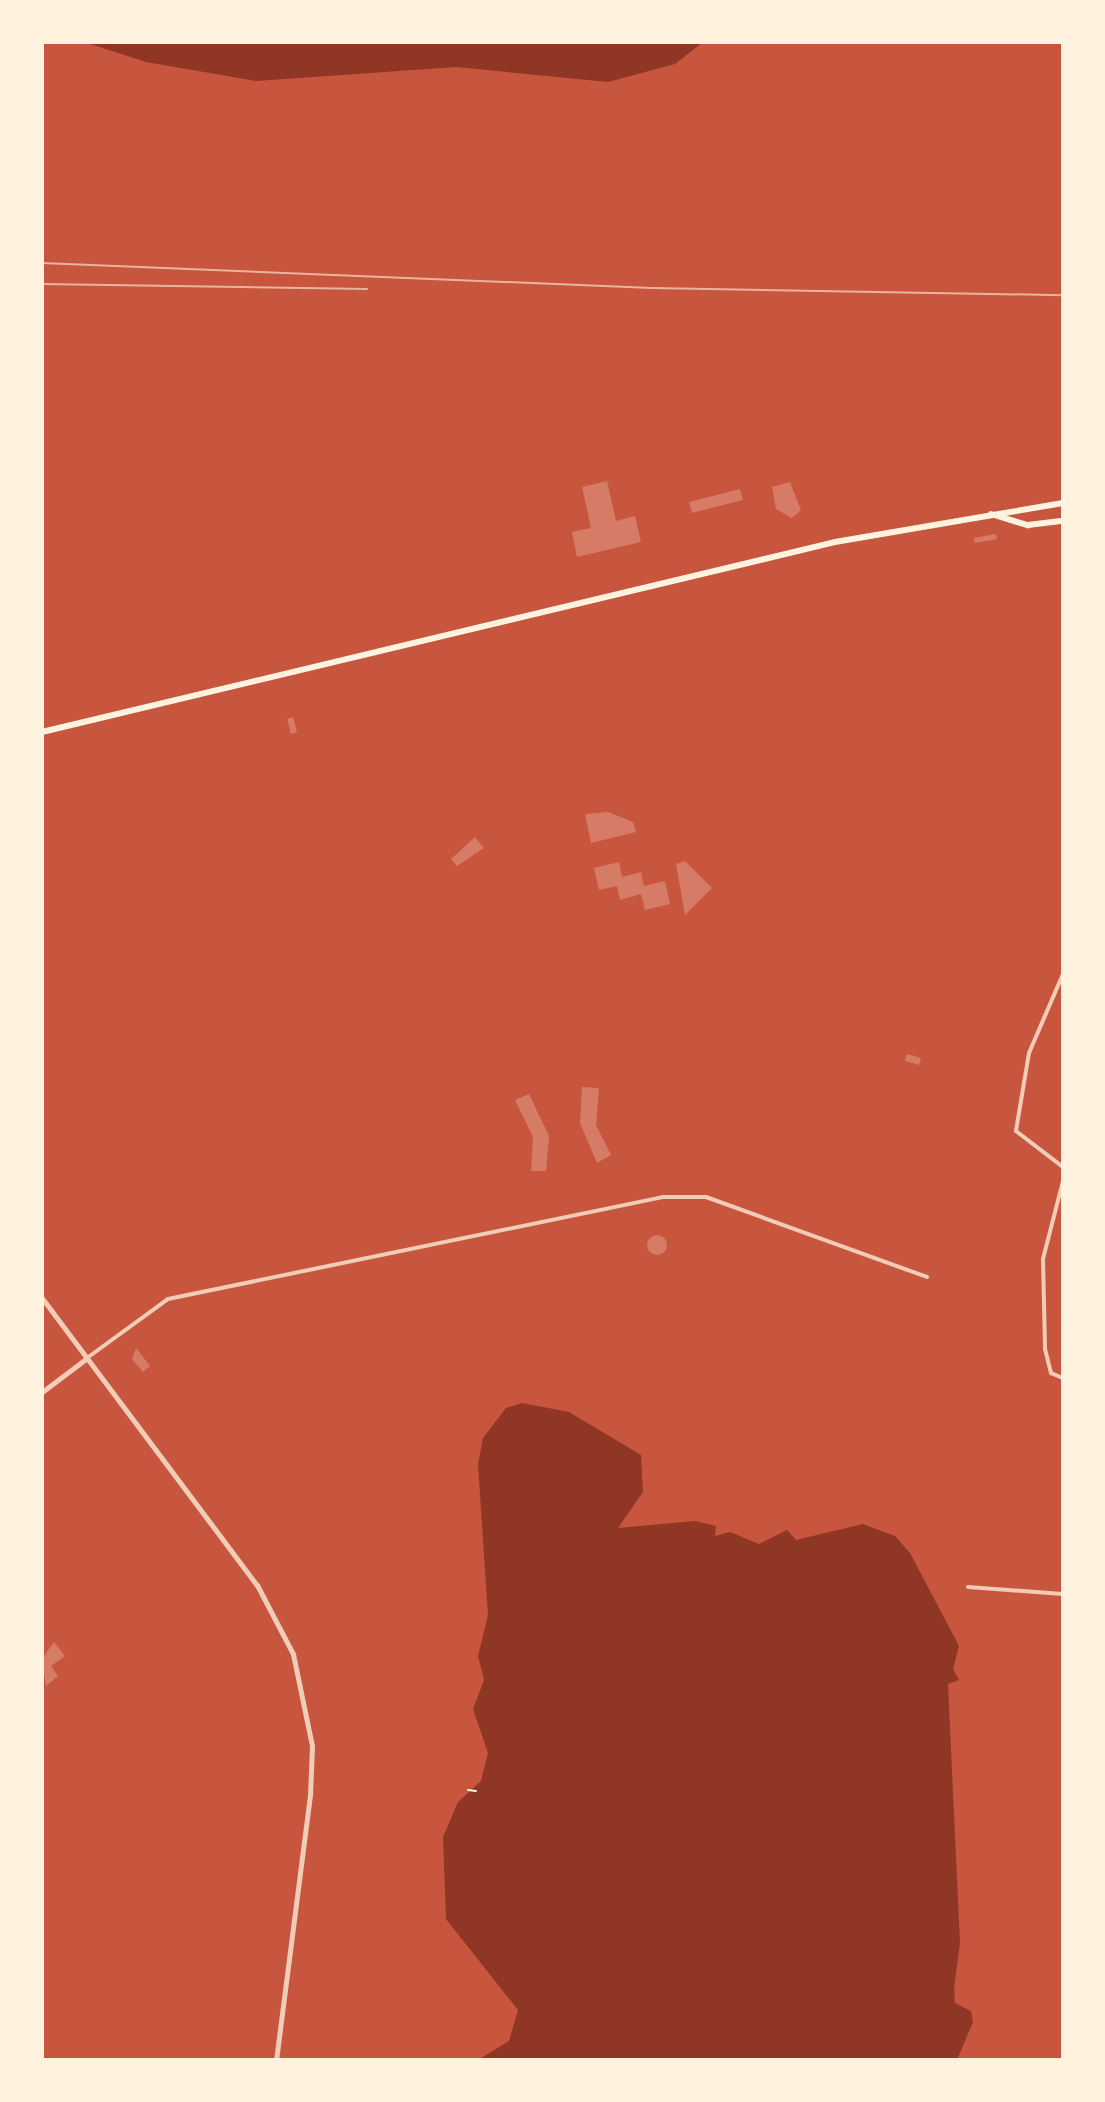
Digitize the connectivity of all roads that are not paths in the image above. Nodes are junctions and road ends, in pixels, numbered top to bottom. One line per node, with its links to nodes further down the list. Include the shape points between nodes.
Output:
1 (1063, 503): 2 (main road)
2 (987, 513): 3 (main road, via 1028,525); 4 (main road, via 835,542)
3 (1063, 521)
4 (42, 732)
5 (1063, 974): 6 (street, via 1029,1053 1016,1131)
6 (1063, 1167)
7 (1063, 1181): 11 (street, via 1043,1259 1045,1349 1051,1373)
8 (927, 1277): 10 (street, via 706,1197 663,1197 168,1299)
9 (42, 1298): 10 (street)
10 (87, 1358): 12 (street); 15 (street, via 257,1585 282,1627 305,1696 310,1795)
11 (1063, 1378)
12 (42, 1392)
13 (968, 1587): 14 (street)
14 (1063, 1594)
15 (276, 2060)

